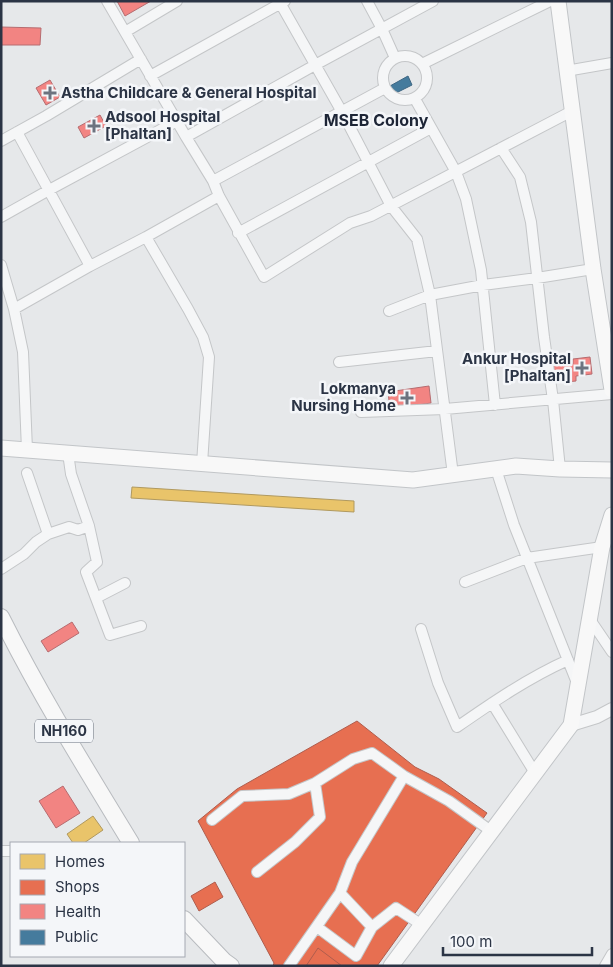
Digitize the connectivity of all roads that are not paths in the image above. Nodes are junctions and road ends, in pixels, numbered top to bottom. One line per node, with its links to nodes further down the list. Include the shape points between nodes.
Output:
1 (107, 1): 9 (street)
2 (177, 1): 9 (street)
3 (366, 1): 8 (street)
4 (433, 1): 8 (street)
5 (550, 1): 13 (street)
6 (558, 1): 15 (main road)
7 (281, 2): 14 (street); 16 (street)
8 (382, 29): 10 (street); 14 (street)
9 (125, 32): 11 (street)
10 (395, 58): 13 (street, via 410,56); 17 (street, via 385,68 382,82)
11 (141, 59): 16 (street); 23 (street)
12 (612, 62): 15 (street)
13 (422, 64): 18 (street, via 427,83)
14 (314, 65): 20 (street); 24 (street)
15 (566, 71): 19 (main road)
16 (150, 76): 21 (street)
17 (385, 88): 18 (street, via 398,100); 20 (street)
18 (415, 98): 22 (street)
19 (572, 111): 26 (street); 38 (main road)
20 (342, 112): 27 (street); 29 (street)
21 (178, 122): 24 (street); 30 (street)
22 (431, 128): 27 (street); 28 (street)
23 (17, 132): 25 (street); 30 (street)
24 (186, 137): 29 (street)
25 (1, 141)
26 (501, 148): 28 (street); 39 (street, via 520,177 531,222)
27 (369, 162): 32 (street); 34 (street)
28 (456, 172): 32 (street); 40 (street, via 466,199)
29 (214, 180): 31 (street)
30 (50, 190): 33 (street); 37 (street)
31 (219, 196): 34 (street); 35 (street)
32 (391, 206): 34 (street, via 350,223 264,277); 41 (street, via 417,239)
33 (1, 217)
34 (238, 233)
35 (146, 238): 37 (street); 54 (street, via 203,337 209,357)
36 (1, 265): 42 (street)
37 (90, 266): 42 (street)
38 (593, 269): 39 (street); 46 (main road)
39 (537, 278): 40 (street); 47 (street)
40 (483, 285): 41 (street); 48 (street)
41 (430, 296): 43 (street); 44 (street)
42 (14, 309): 52 (street, via 23,352)
43 (389, 311)
44 (437, 351): 45 (street); 49 (street)
45 (340, 362)
46 (611, 387): 47 (street)
47 (553, 400): 48 (street); 56 (street)
48 (494, 405): 49 (street)
49 (445, 409): 50 (street); 59 (street)
50 (360, 412)
51 (1, 448): 52 (main road)
52 (27, 450): 53 (main road)
53 (68, 453): 54 (main road); 61 (street, via 71,474)
54 (202, 464): 59 (main road, via 412,480)
55 (496, 469): 56 (main road, via 516,466); 59 (main road); 64 (street)
56 (560, 470): 57 (main road)
57 (612, 470)
58 (27, 473): 62 (street)
59 (453, 475)
60 (612, 515): 63 (main road)
61 (89, 526): 62 (street, via 78,530 69,527); 68 (street, via 97,562 86,572)
62 (48, 534): 65 (street)
63 (602, 547): 64 (street); 70 (main road)
64 (527, 558): 66 (street); 74 (street)
65 (1, 569)
66 (465, 582)
67 (125, 584): 68 (street)
68 (96, 598): 71 (street, via 110,635)
69 (1, 617): 84 (highway, NH160, via 49,706)
70 (589, 618): 73 (street); 75 (main road)
71 (141, 626)
72 (421, 629): 76 (street, via 438,683 457,727)
73 (612, 652)
74 (568, 660): 75 (street); 76 (street)
75 (578, 684): 78 (main road)
76 (492, 703): 79 (street)
77 (612, 709): 78 (street)
78 (570, 725): 79 (main road)
79 (535, 773): 83 (main road)
80 (404, 776): 81 (street, via 372,753 353,759); 83 (street, via 449,801); 86 (street, via 352,862)
81 (315, 783): 82 (street, via 289,794 242,796); 85 (street, via 320,817)
82 (212, 820)
83 (491, 831): 88 (main road)
84 (130, 842)
85 (257, 872)
86 (340, 893): 89 (street); 90 (street)
87 (185, 920): 92 (highway)
88 (422, 925): 90 (street, via 396,908); 94 (main road)
89 (317, 926): 90 (street, via 356,956); 93 (street)
90 (372, 927)
91 (612, 954): 95 (street)
92 (231, 966)
93 (289, 966)
94 (391, 966)
95 (605, 966)

